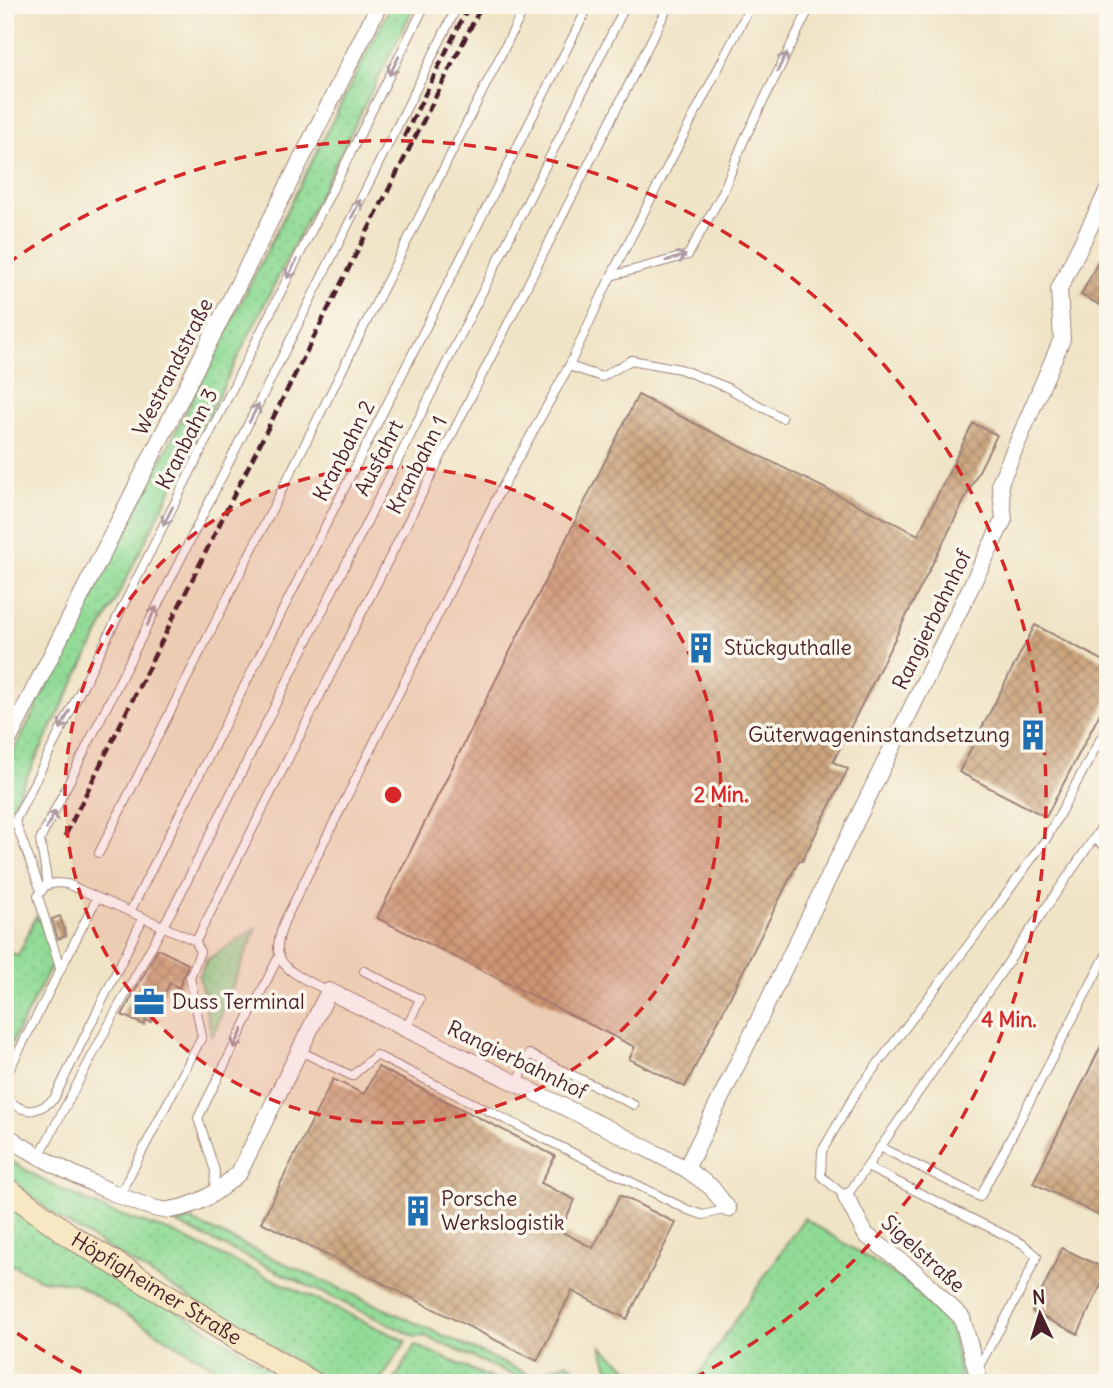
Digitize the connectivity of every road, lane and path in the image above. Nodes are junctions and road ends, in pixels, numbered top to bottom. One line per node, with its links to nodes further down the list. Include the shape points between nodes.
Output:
1 (379, 5): 15 (street, Westrandstraße)
2 (425, 5): 20 (lane, Kranbahn 3, one-way to 20, via 15,821)
3 (458, 5): 20 (lane, one-way to 3, via 40,840)
4 (526, 5): 19 (lane)
5 (589, 5): 22 (lane, Kranbahn 2)
6 (625, 5): 24 (lane, Ausfahrt)
7 (669, 5): 25 (lane, Kranbahn 1)
8 (751, 5): 11 (lane)
9 (811, 5): 11 (lane, one-way to 9, via 688,256)
10 (1108, 190): 41 (street, Rangierbahnhof, via 1059,289 1062,339 1000,483 1004,519)
11 (611, 276): 12 (lane)
12 (569, 366): 13 (lane, via 602,377 631,360 680,369 726,387); 27 (lane, via 498,495 284,922)
13 (782, 418)
14 (1108, 725): 45 (lane, via 1046,839 857,1091 822,1151 821,1176)
15 (5, 747)
16 (1108, 818): 17 (lane)
17 (1094, 839): 18 (lane); 38 (lane)
18 (1108, 848)
19 (99, 853)
20 (45, 888): 21 (lane, via 67,884); 28 (lane, via 38,896 40,907)
21 (97, 898): 22 (lane); 28 (lane)
22 (131, 912): 23 (lane)
23 (143, 918): 24 (lane); 35 (lane, via 54,1099 30,1111)
24 (163, 926): 25 (lane); 39 (lane, Ausfahrt)
25 (195, 941): 43 (lane, via 200,952 190,977 202,1037)
26 (1108, 951): 38 (lane, via 980,1197)
27 (279, 956): 30 (lane, via 289,969); 44 (lane, one-way to 44, via 198,1118 215,1171)
28 (60, 968): 33 (lane)
29 (364, 971): 31 (lane, via 420,999)
30 (329, 991): 31 (street, Rangierbahnhof); 32 (street)
31 (406, 1029): 34 (street, Rangierbahnhof)
32 (300, 1051): 44 (street, via 239,1173); 46 (lane, via 352,1076 376,1055 688,1210 704,1215)
33 (5, 1079)
34 (518, 1084): 36 (lane, via 529,1054); 41 (street, Rangierbahnhof)
35 (5, 1097)
36 (635, 1105)
37 (5, 1134): 39 (street)
38 (880, 1147): 40 (lane)
39 (39, 1156): 43 (street)
40 (867, 1167): 45 (lane); 47 (lane, via 1023,1244 1037,1256)
41 (686, 1169): 46 (street, Rangierbahnhof, via 711,1186)
42 (5, 1188): 48 (main road, Höpfigheimer Straße, via 72,1237)
43 (120, 1194): 44 (street, via 167,1210)
44 (214, 1194)
45 (846, 1197): 47 (street, Sigelstraße, via 866,1235 915,1272 962,1318)
46 (728, 1209)
47 (979, 1377)
48 (312, 1383)

